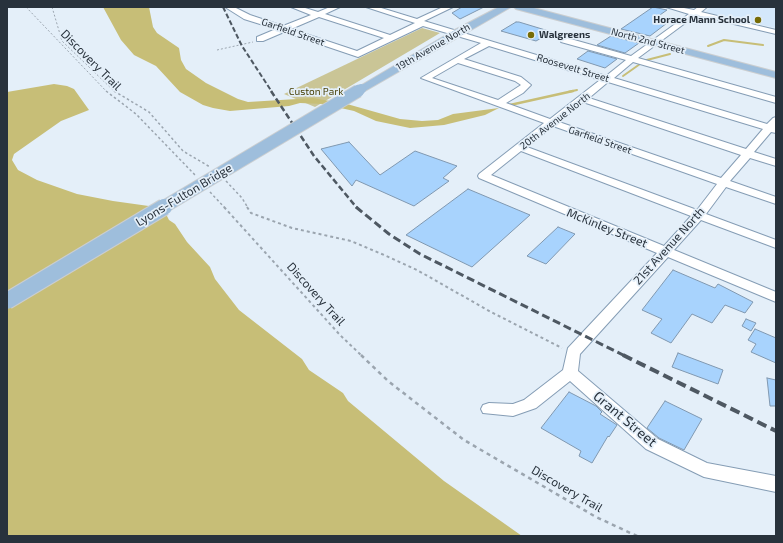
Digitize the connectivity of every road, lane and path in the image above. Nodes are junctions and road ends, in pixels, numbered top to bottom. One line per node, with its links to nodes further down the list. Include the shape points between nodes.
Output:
1 (26, 7): 40 (path, Discovery Trail, via 107,92 136,114)
2 (52, 7): 37 (path, via 59,36 81,60 117,94 149,112 183,151)
3 (229, 7): 15 (street, Garfield Street, via 247,17)
4 (294, 7): 13 (street)
5 (336, 7): 13 (street)
6 (370, 7): 14 (street, Roosevelt Street)
7 (449, 7): 14 (street)
8 (506, 7): 17 (main road, 19th Avenue North)
9 (519, 7): 21 (main road, North 2nd Street)
10 (670, 7): 12 (street)
11 (703, 7): 12 (street, 20th Avenue North)
12 (695, 13): 16 (street); 21 (street, 20th Avenue North)
13 (318, 14): 15 (street); 18 (street)
14 (420, 22): 17 (street, Roosevelt Street); 18 (street)
15 (284, 29): 18 (street, Garfield Street, via 358,54); 19 (street)
16 (776, 32)
17 (456, 33): 22 (street, Roosevelt Street); 28 (main road, 19th Avenue North)
18 (392, 38)
19 (260, 39): 23 (path, via 242,46)
20 (564, 40): 25 (street)
21 (654, 42): 25 (street, 20th Avenue North); 26 (main road, North 2nd Street)
22 (488, 43): 24 (street); 27 (street, Roosevelt Street)
23 (217, 50)
24 (458, 60): 31 (street, via 518,79 526,85); 31 (street, Garfield Street, via 425,78)
25 (632, 60): 27 (street, 20th Avenue North); 30 (street)
26 (776, 75)
27 (608, 79): 29 (street, 20th Avenue North); 33 (street, Roosevelt Street)
28 (361, 89): 48 (main road, Lyons-Fulton Bridge, bridge)
29 (583, 99): 32 (street, 20th Avenue North); 35 (street)
30 (776, 100)
31 (498, 104): 32 (street, Garfield Street)
32 (552, 123): 34 (street, 20th Avenue North); 41 (street, Garfield Street)
33 (774, 126): 35 (street, 21st Avenue North)
34 (521, 148): 38 (street, 20th Avenue North); 44 (street)
35 (749, 154): 36 (street); 41 (street, 21st Avenue North)
36 (776, 163)
37 (214, 170)
38 (483, 176): 46 (street, McKinley Street)
39 (224, 179): 49 (path, via 242,198 251,213 292,228 351,241 384,255)
40 (199, 180)
41 (723, 183): 43 (street, Garfield Street); 44 (street, 21st Avenue North)
42 (210, 192): 53 (path, Discovery Trail, via 340,335 388,380 464,440 596,517)
43 (776, 201)
44 (699, 215): 45 (street); 46 (street, 21st Avenue North)
45 (776, 244)
46 (664, 251): 47 (street, McKinley Street); 49 (street, 21st Avenue North)
47 (776, 297)
48 (7, 302)
49 (573, 352): 50 (street)
50 (570, 373): 51 (street, via 530,404 513,410); 52 (street, Grant Street, via 652,444 704,470)
51 (490, 409)
52 (776, 484)
53 (637, 536)

